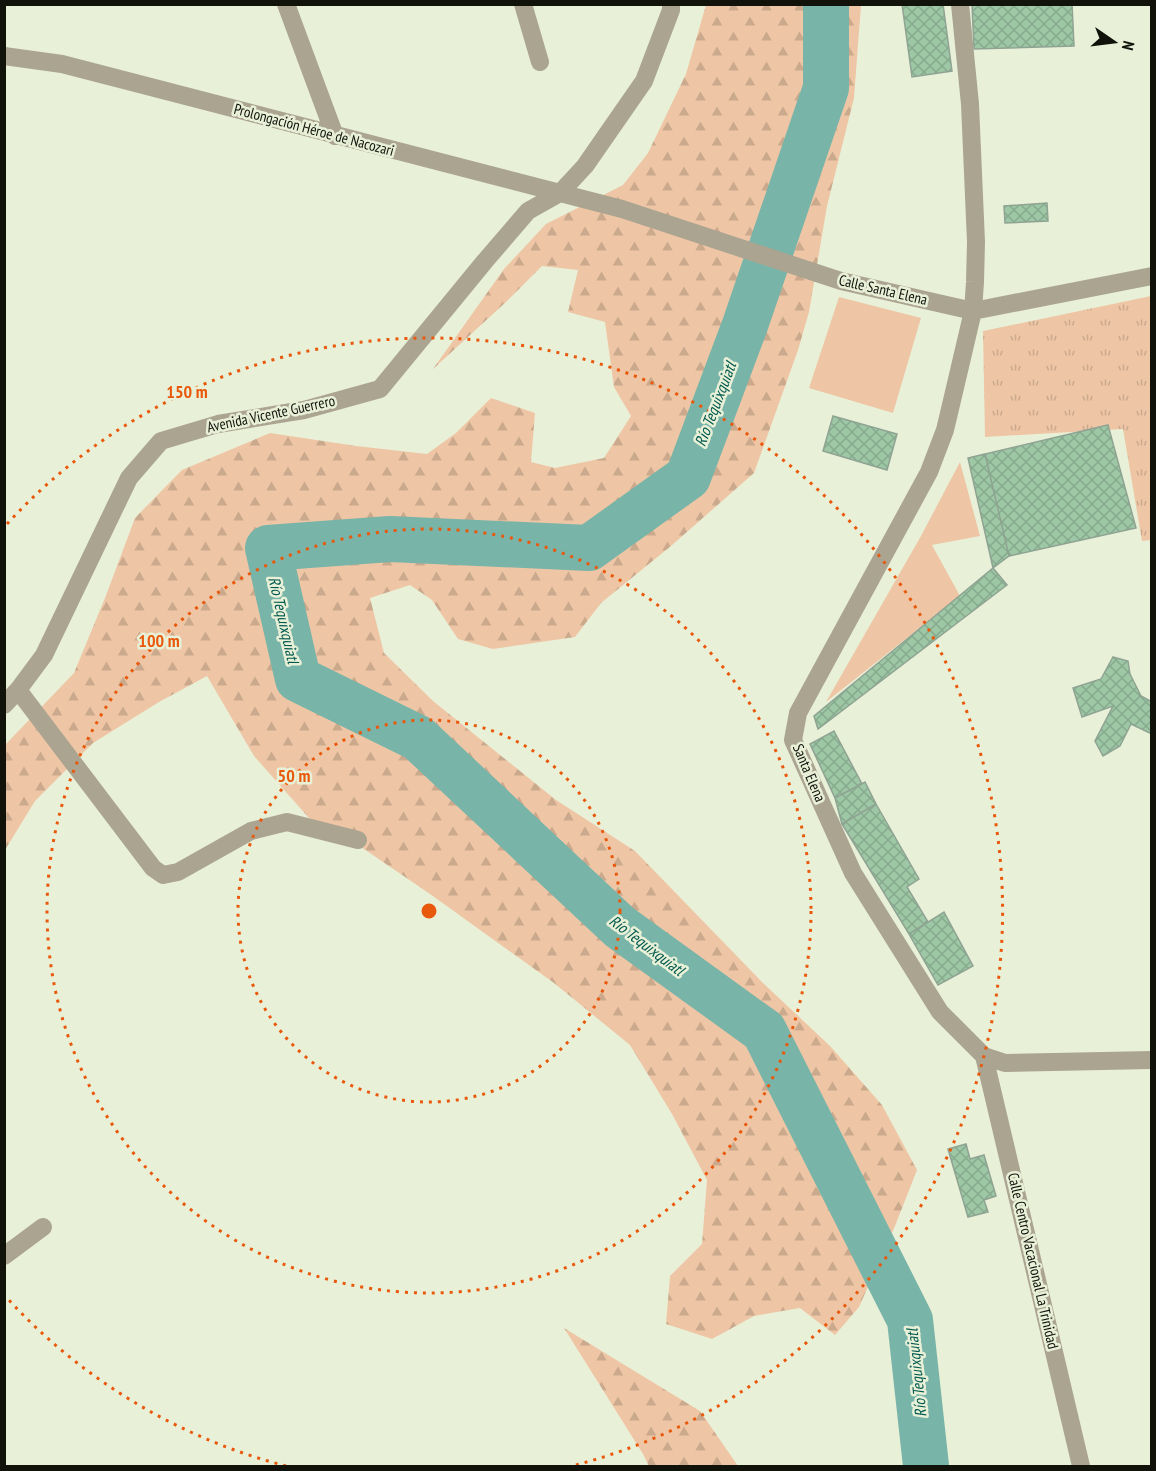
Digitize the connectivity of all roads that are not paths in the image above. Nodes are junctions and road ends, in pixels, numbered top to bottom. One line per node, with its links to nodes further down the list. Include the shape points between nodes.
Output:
1 (286, 4): 7 (street)
2 (523, 4): 6 (street)
3 (671, 4): 8 (street, Avenida Vicente Guerrero, via 644,81 585,166)
4 (960, 4): 11 (street, Santa Elena, via 976,230)
5 (4, 56): 7 (street, Prolongación Héroe de Nacozari, via 62,64)
6 (540, 62)
7 (335, 136): 8 (street, Prolongación Héroe de Nacozari)
8 (560, 193): 9 (street, Prolongación Héroe de Nacozari); 12 (street, Avenida Vicente Guerrero, via 528,211 380,389 304,410 218,424 160,441 129,478 44,655)
9 (622, 209): 11 (street, Calle Santa Elena, via 841,281)
10 (1152, 276): 11 (street, Calle Santa Elena)
11 (972, 311): 15 (street, Santa Elena, via 947,420 929,472 798,713 793,741 853,873 940,1012)
12 (18, 690): 13 (street, Avenida Vicente Guerrero); 14 (street, via 153,867 164,874 178,872 251,831 287,822)
13 (4, 705)
14 (358, 840)
15 (984, 1056): 16 (street, via 1005,1062); 19 (street, Calle Centro Vacacional La Trinidad)
16 (1152, 1060)
17 (44, 1227): 18 (street)
18 (4, 1256)
19 (1081, 1467)

